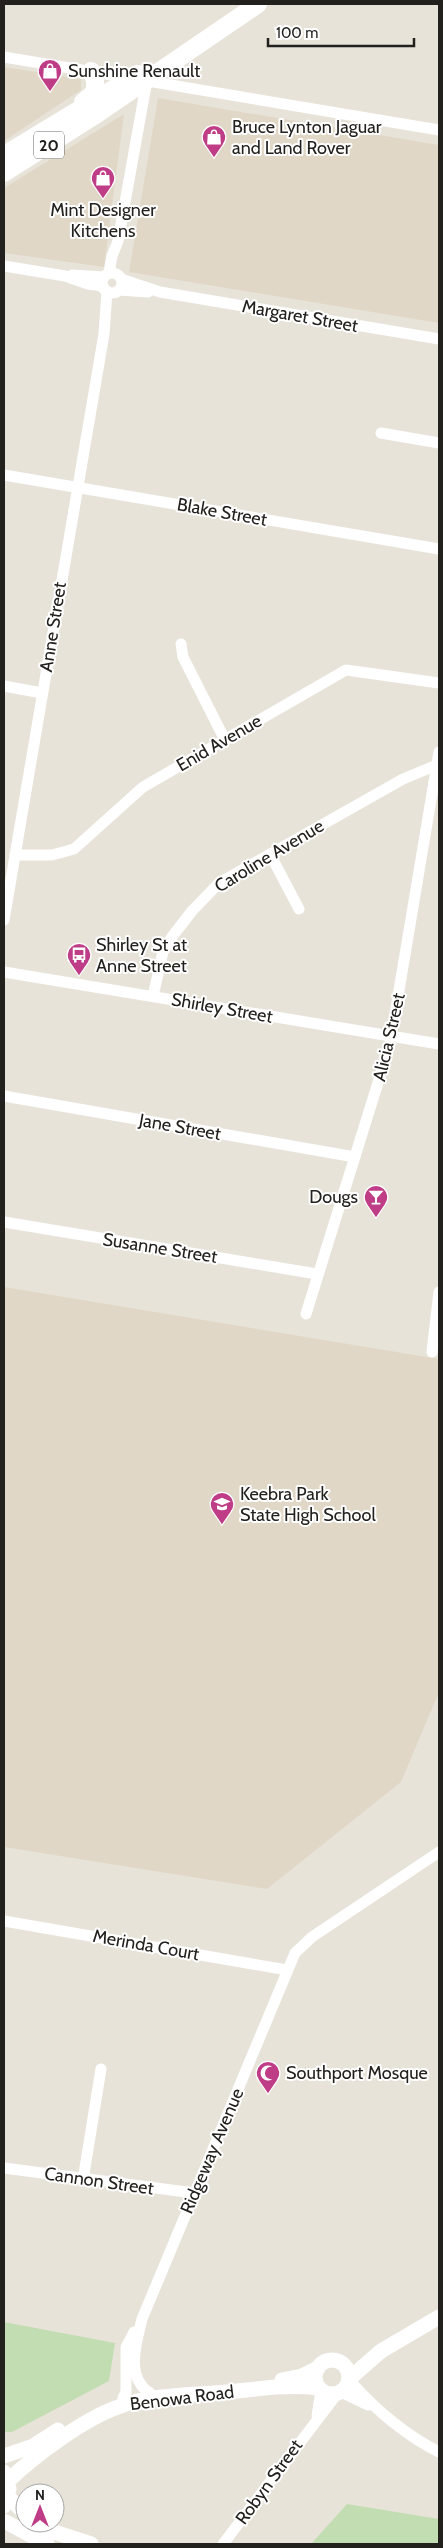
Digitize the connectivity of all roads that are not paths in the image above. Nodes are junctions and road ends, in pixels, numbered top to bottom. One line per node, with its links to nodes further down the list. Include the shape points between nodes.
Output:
1 (256, 4): 4 (main road, 20)
2 (4, 57): 3 (street)
3 (91, 71): 4 (street); 5 (main road, via 95,92)
4 (139, 79): 5 (main road, 20); 6 (street); 8 (main road, 20, via 30,158); 10 (street, Anne Street)
5 (70, 115): 7 (main road, 20)
6 (439, 130)
7 (4, 155)
8 (4, 172)
9 (4, 266): 10 (street, Margaret Street, via 65,276 88,284)
10 (112, 283): 11 (street, Margaret Street); 15 (street, Anne Street)
11 (439, 339)
12 (380, 434): 13 (street)
13 (439, 443)
14 (4, 476): 15 (street, Blake Street)
15 (76, 488): 16 (street, Blake Street); 20 (street, Anne Street)
16 (439, 549)
17 (181, 644): 21 (street, via 183,656)
18 (439, 683): 21 (street, Enid Avenue, via 346,670)
19 (4, 686): 20 (street)
20 (42, 692): 25 (street, Anne Street)
21 (225, 740): 25 (street, Enid Avenue, via 143,787 74,848 52,855)
22 (439, 752): 23 (street, Alicia Street)
23 (437, 765): 24 (street, Caroline Avenue, via 403,778); 30 (street, Alicia Street)
24 (270, 854): 26 (street); 29 (street, Caroline Avenue, via 219,883 192,911 163,952)
25 (15, 855): 27 (street, Anne Street)
26 (299, 909)
27 (4, 920)
28 (4, 972): 29 (street, Shirley Street)
29 (153, 996): 30 (street, Shirley Street)
30 (392, 1036): 31 (street, Shirley Street); 33 (street, Alicia Street)
31 (439, 1044)
32 (4, 1096): 33 (street, Jane Street)
33 (355, 1157): 35 (street, Alicia Street)
34 (4, 1222): 35 (street, Susanne Street)
35 (317, 1274): 37 (street, Alicia Street)
36 (439, 1292): 38 (street)
37 (306, 1314)
38 (432, 1352)
39 (439, 1852): 41 (street, Ridgeway Avenue, via 312,1937 295,1953)
40 (4, 1921): 41 (street, Merinda Court)
41 (287, 1970): 45 (street, Ridgeway Avenue)
42 (101, 2069): 44 (street)
43 (4, 2168): 44 (street, Cannon Street)
44 (83, 2180): 45 (street, Cannon Street)
45 (194, 2193): 47 (street, Ridgeway Avenue)
46 (439, 2317): 48 (main road)
47 (142, 2319): 53 (street, Ridgeway Avenue, via 135,2346 135,2372 138,2382); 54 (street, Ridgeway Avenue, via 126,2347 126,2392)
48 (381, 2351): 49 (main road); 51 (main road)
49 (336, 2361): 50 (main road, via 326,2362); 51 (main road, via 347,2370)
50 (318, 2368): 52 (main road, via 315,2378); 53 (main road, Benowa Road, via 289,2380)
51 (344, 2386): 52 (main road); 55 (street, Robyn Street); 56 (street)
52 (320, 2389): 55 (street, Robyn Street); 58 (main road, Benowa Road, via 288,2386 156,2398 118,2406 96,2416)
53 (150, 2392): 54 (main road, Benowa Road)
54 (123, 2398): 57 (main road, Benowa Road, via 97,2407 32,2446)
55 (315, 2420): 64 (street, Robyn Street)
56 (439, 2452)
57 (4, 2456)
58 (6, 2476): 59 (main road)
59 (6, 2502)
60 (4, 2521): 62 (main road)
61 (57, 2533): 63 (main road)
62 (47, 2544)
63 (91, 2544)
64 (223, 2544)

